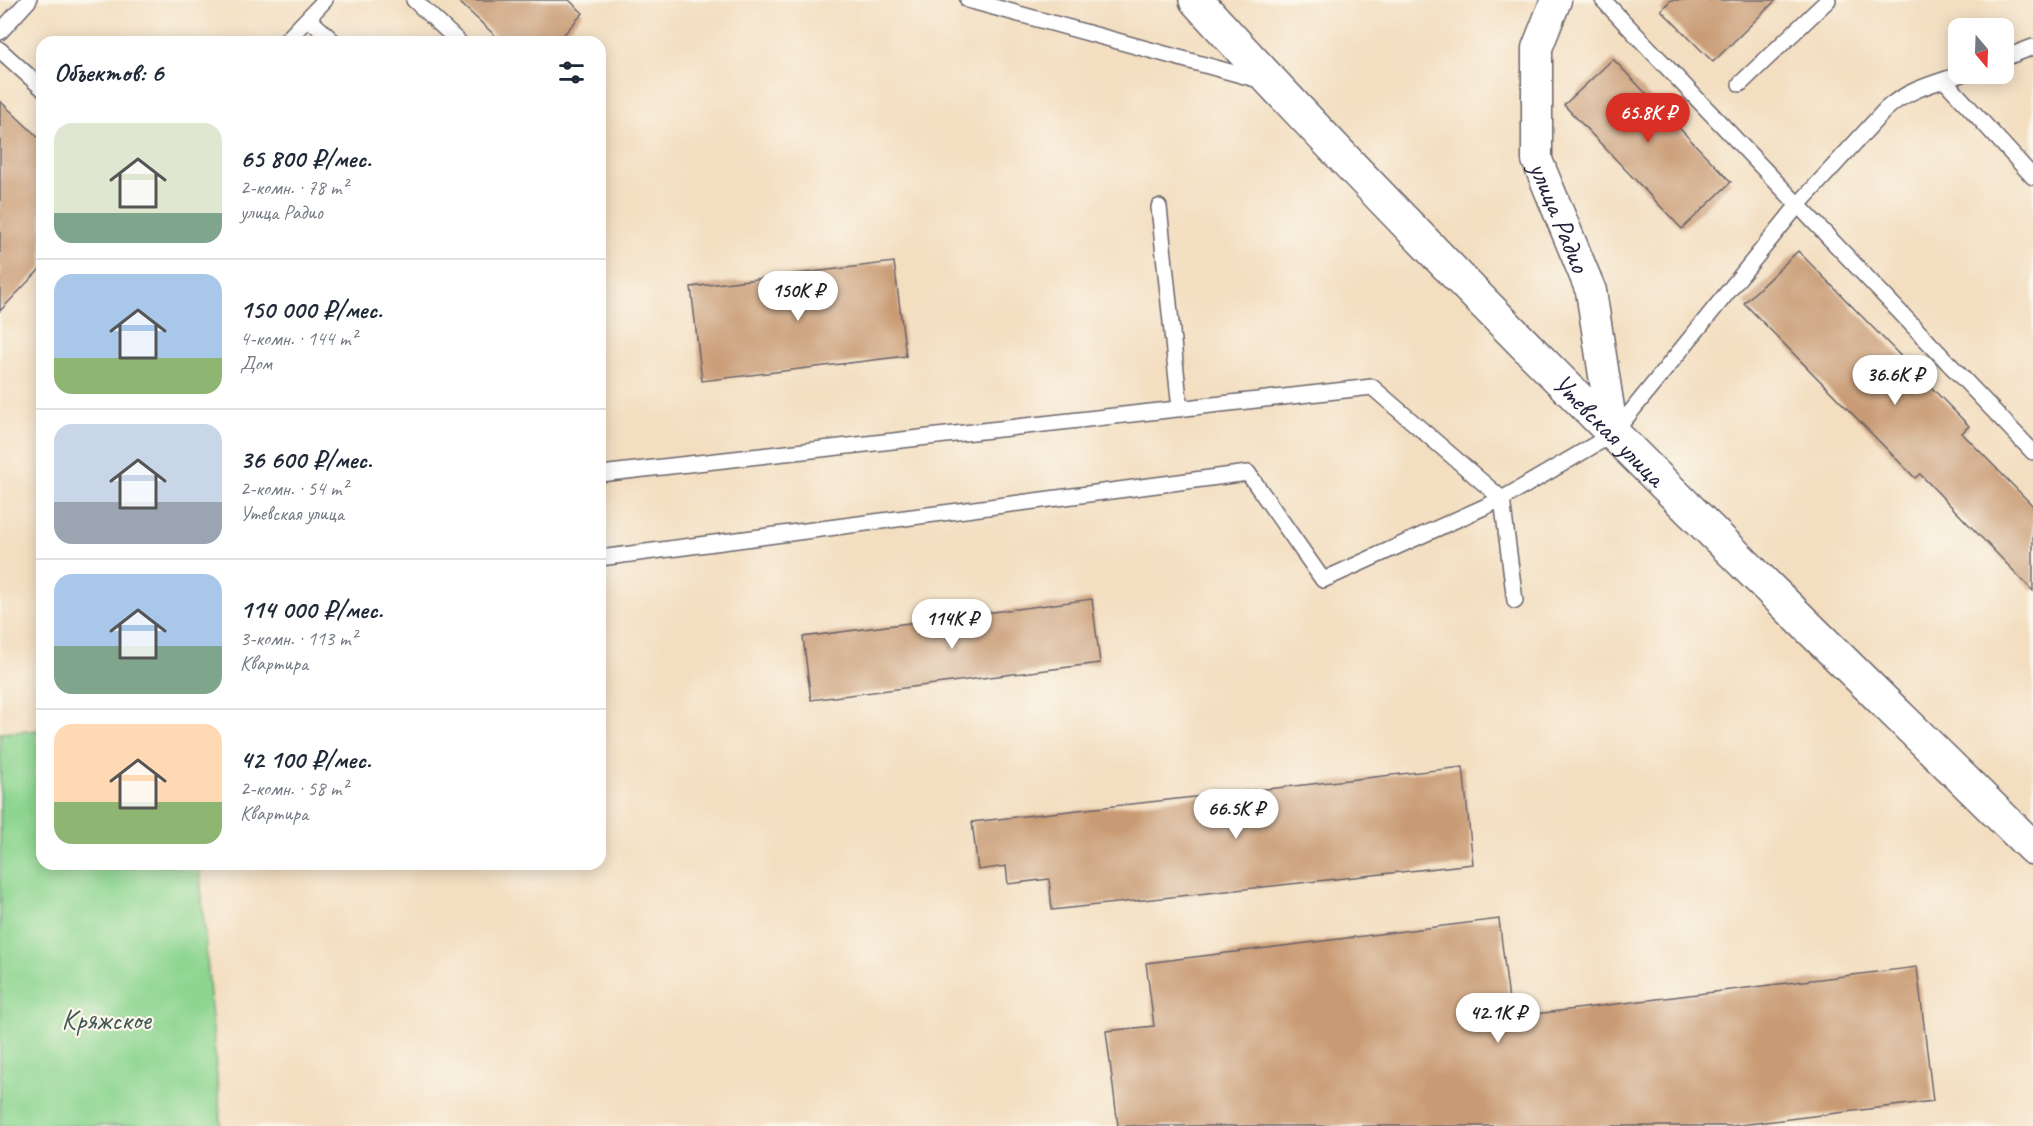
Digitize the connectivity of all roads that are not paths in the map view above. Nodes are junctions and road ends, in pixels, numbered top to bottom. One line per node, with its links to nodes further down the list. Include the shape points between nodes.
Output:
1 (29, 0): 10 (lane)
2 (325, 0): 9 (lane)
3 (414, 0): 13 (lane)
4 (968, 0): 20 (lane)
5 (1196, 0): 20 (main road, Утевская улица)
6 (1556, 0): 26 (street, улица Радио, via 1537,48 1537,160 1592,291)
7 (1603, 0): 23 (lane)
8 (1827, 0): 21 (lane)
9 (308, 18): 11 (lane); 12 (lane)
10 (0, 32)
11 (291, 36)
12 (328, 36)
13 (453, 36)
14 (2033, 47): 16 (lane)
15 (0, 50): 19 (lane)
16 (2014, 54)
17 (1948, 79): 18 (lane)
18 (1944, 80): 22 (lane); 23 (lane, via 1897,99)
19 (36, 83)
20 (1273, 84): 26 (main road, Утевская улица)
21 (1740, 84)
22 (2033, 177)
23 (1798, 205): 26 (lane); 27 (lane)
24 (1159, 207): 25 (lane)
25 (1180, 409): 28 (lane); 29 (lane, via 1372,387)
26 (1613, 434): 29 (lane); 32 (main road, Утевская улица)
27 (2033, 452)
28 (606, 473)
29 (1502, 499): 30 (lane, via 1323,580 1248,473); 31 (lane)
30 (606, 557)
31 (1515, 601)
32 (2033, 848)

